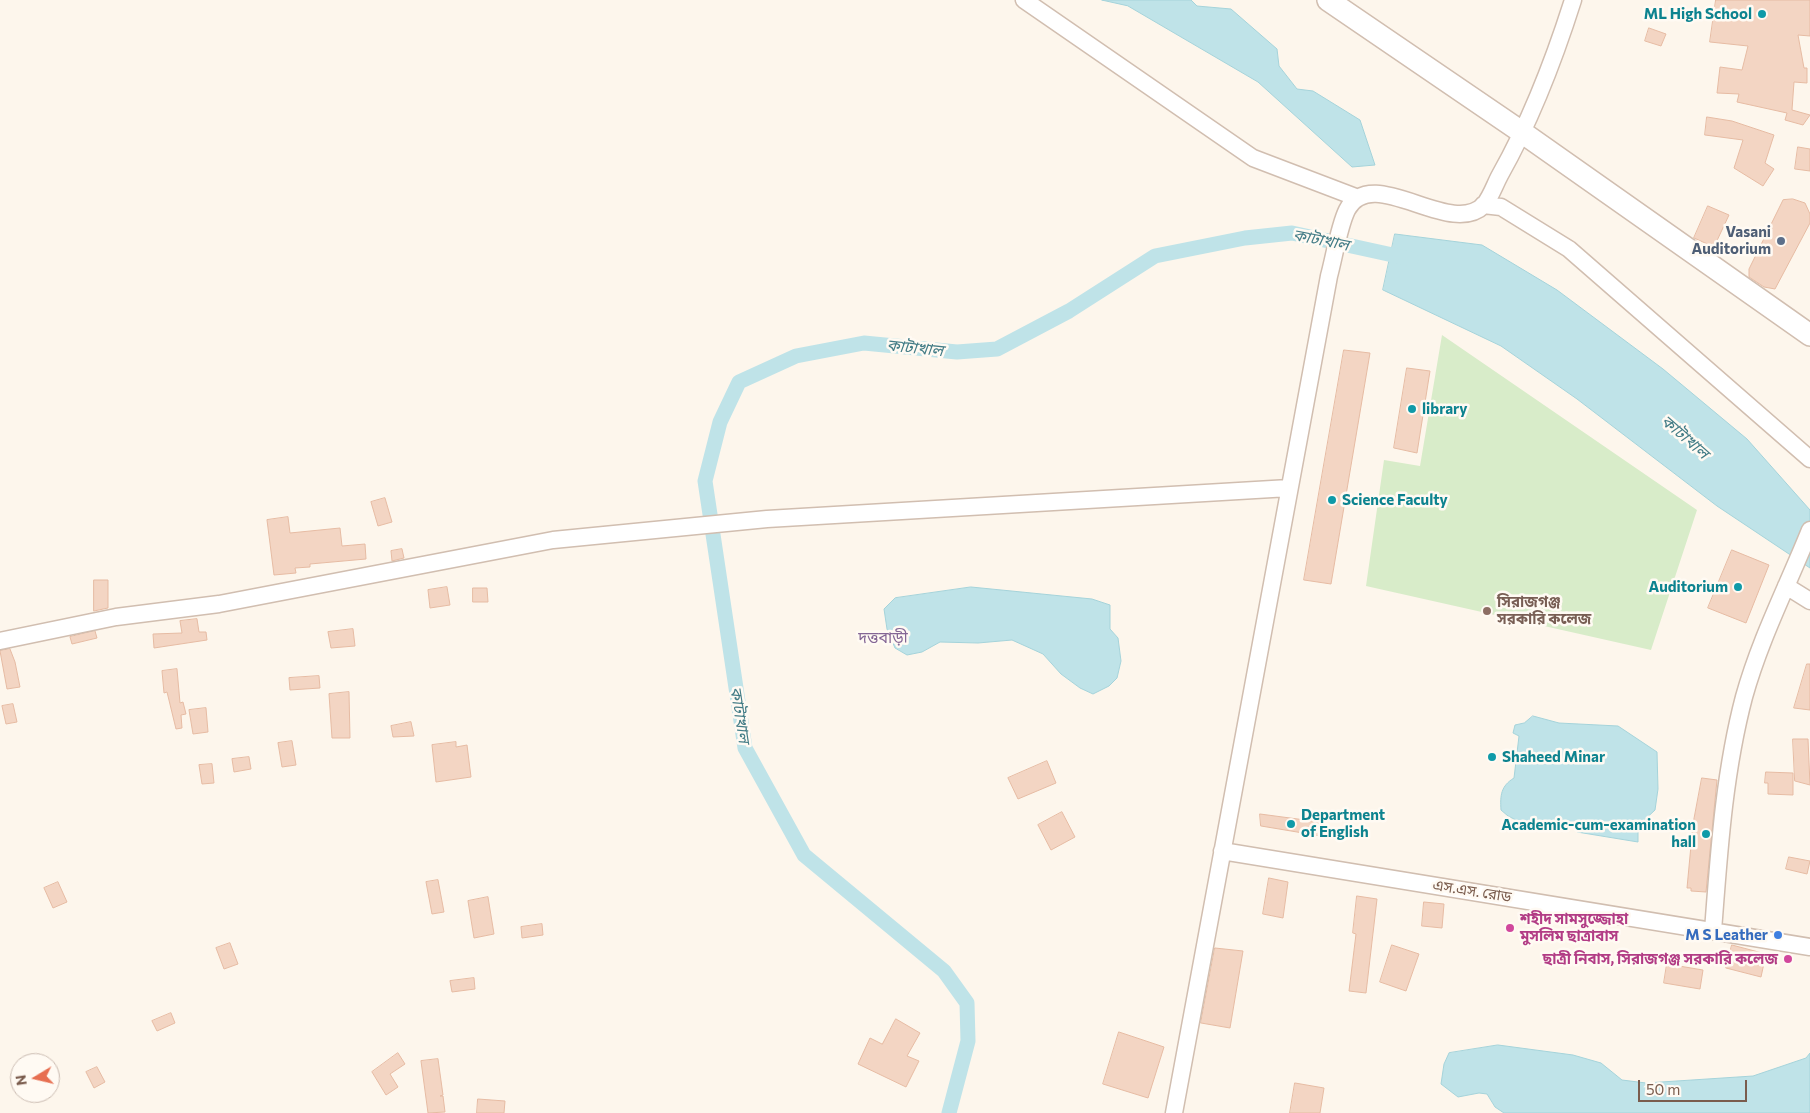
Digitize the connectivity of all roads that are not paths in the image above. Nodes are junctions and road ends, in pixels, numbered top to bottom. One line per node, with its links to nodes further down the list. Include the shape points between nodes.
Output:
1 (1024, 0): 5 (street, via 1253,158)
2 (1328, 0): 4 (street)
3 (1573, 0): 4 (street)
4 (1523, 133): 6 (street); 7 (street)
5 (1352, 204): 6 (street, via 1369,194 1378,194 1452,214 1469,212); 9 (street, via 1329,276)
6 (1484, 205): 8 (street, via 1501,207 1569,249)
7 (1810, 336)
8 (1810, 459)
9 (1289, 488): 13 (street, via 767,519 553,540 219,604 116,617); 14 (street)
10 (1810, 530): 11 (street)
11 (1789, 581): 12 (street); 15 (street, via 1744,696 1728,773)
12 (1810, 601)
13 (0, 640)
14 (1222, 851): 15 (street, এস.এস. রোড); 17 (street)
15 (1713, 931): 16 (street, এস.এস. রোড)
16 (1810, 947)
17 (1174, 1113)

